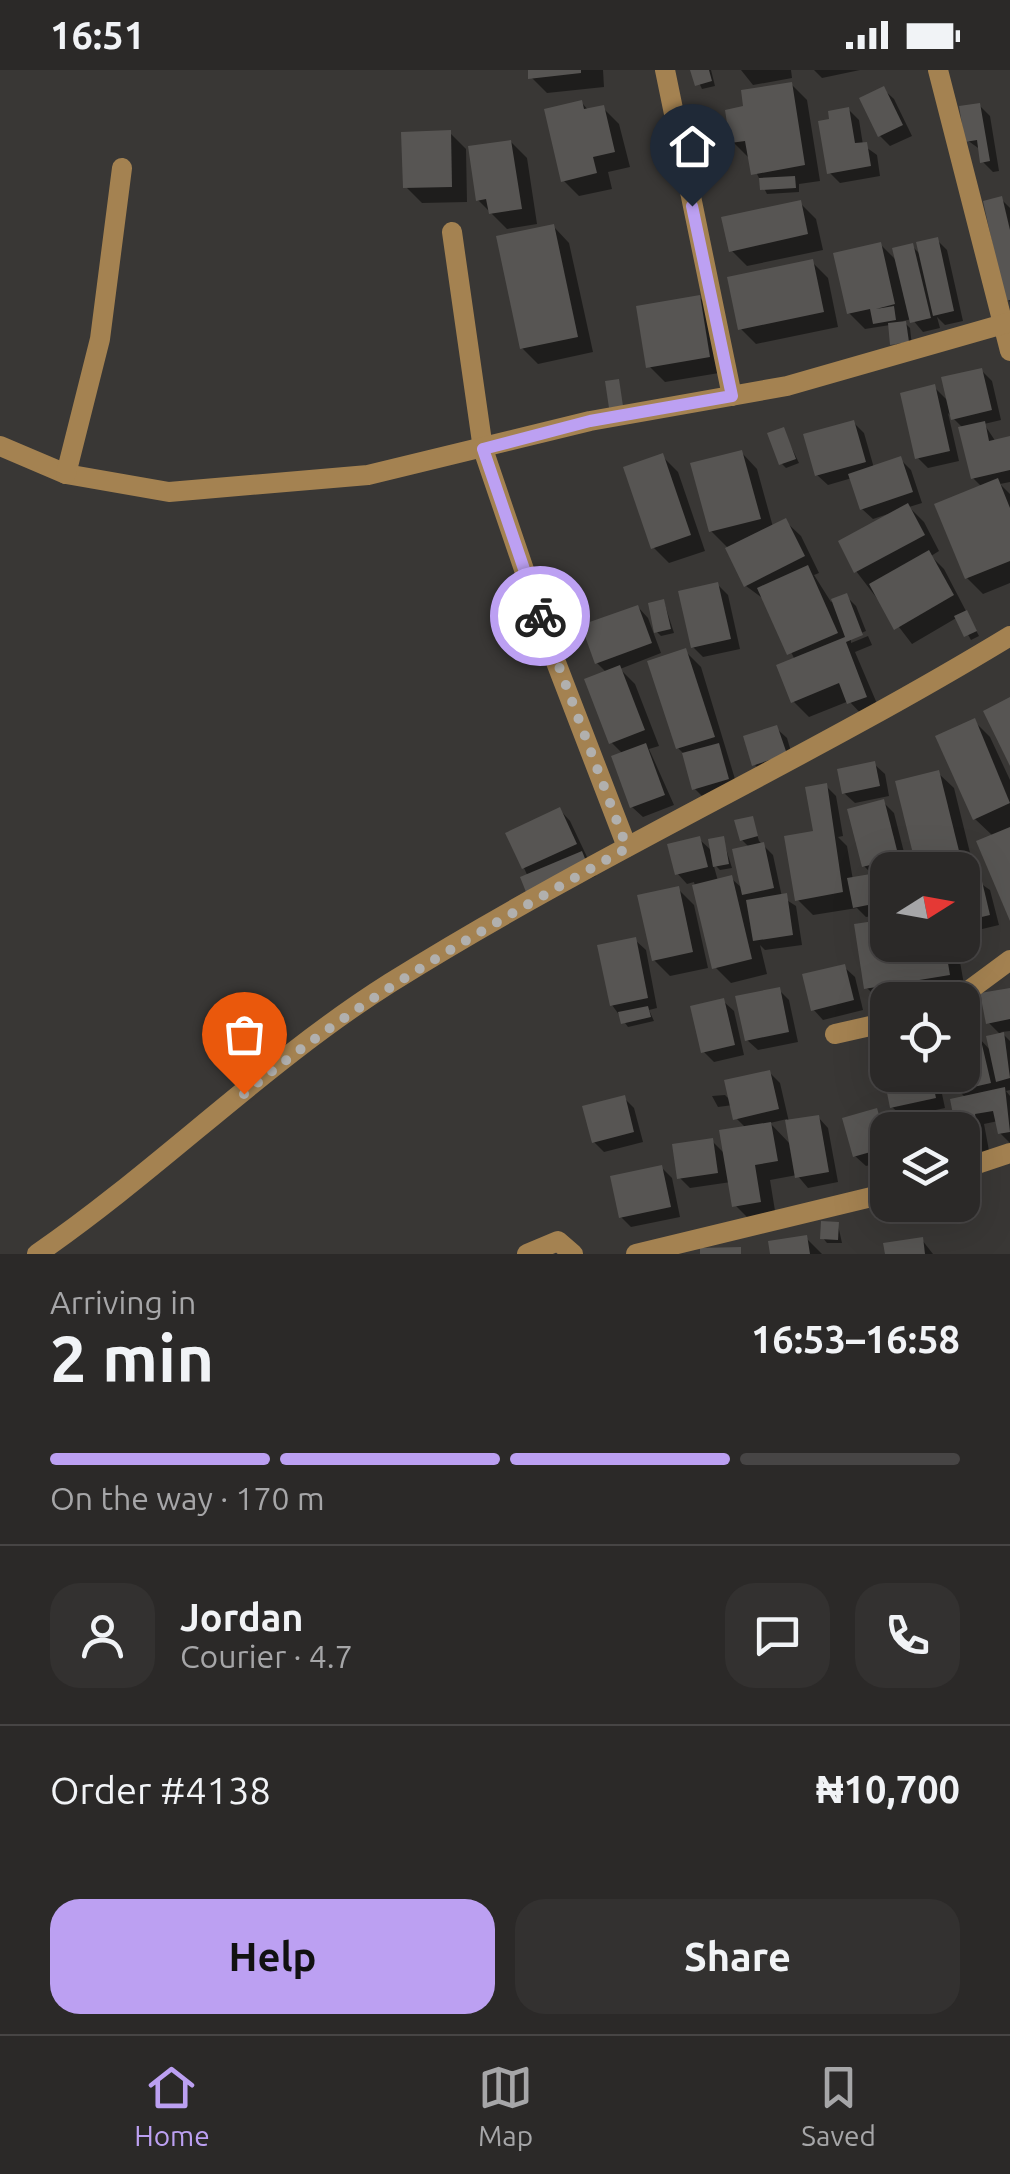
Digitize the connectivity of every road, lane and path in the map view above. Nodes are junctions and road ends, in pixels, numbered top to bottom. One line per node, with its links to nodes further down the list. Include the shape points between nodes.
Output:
1 (664, 70): 7 (street)
2 (944, 72): 5 (street)
3 (122, 168): 10 (street, via 100,339)
4 (452, 232): 9 (street)
5 (1007, 323): 6 (street); 7 (street)
6 (1010, 351)
7 (732, 396): 9 (street, via 590,421)
8 (0, 446): 10 (street)
9 (483, 449): 10 (street, via 368,475 233,489 169,492); 12 (street)
10 (66, 474)
11 (1010, 636): 12 (street, via 892,708)
12 (627, 848): 21 (street, via 390,984 303,1044)
13 (1010, 960): 14 (street)
14 (980, 982)
15 (870, 1026): 16 (street)
16 (834, 1034)
17 (1010, 1152): 18 (street)
18 (980, 1163)
19 (870, 1196): 23 (street)
20 (564, 1250): 22 (street)
21 (37, 1254)
22 (526, 1254)
23 (636, 1254)

